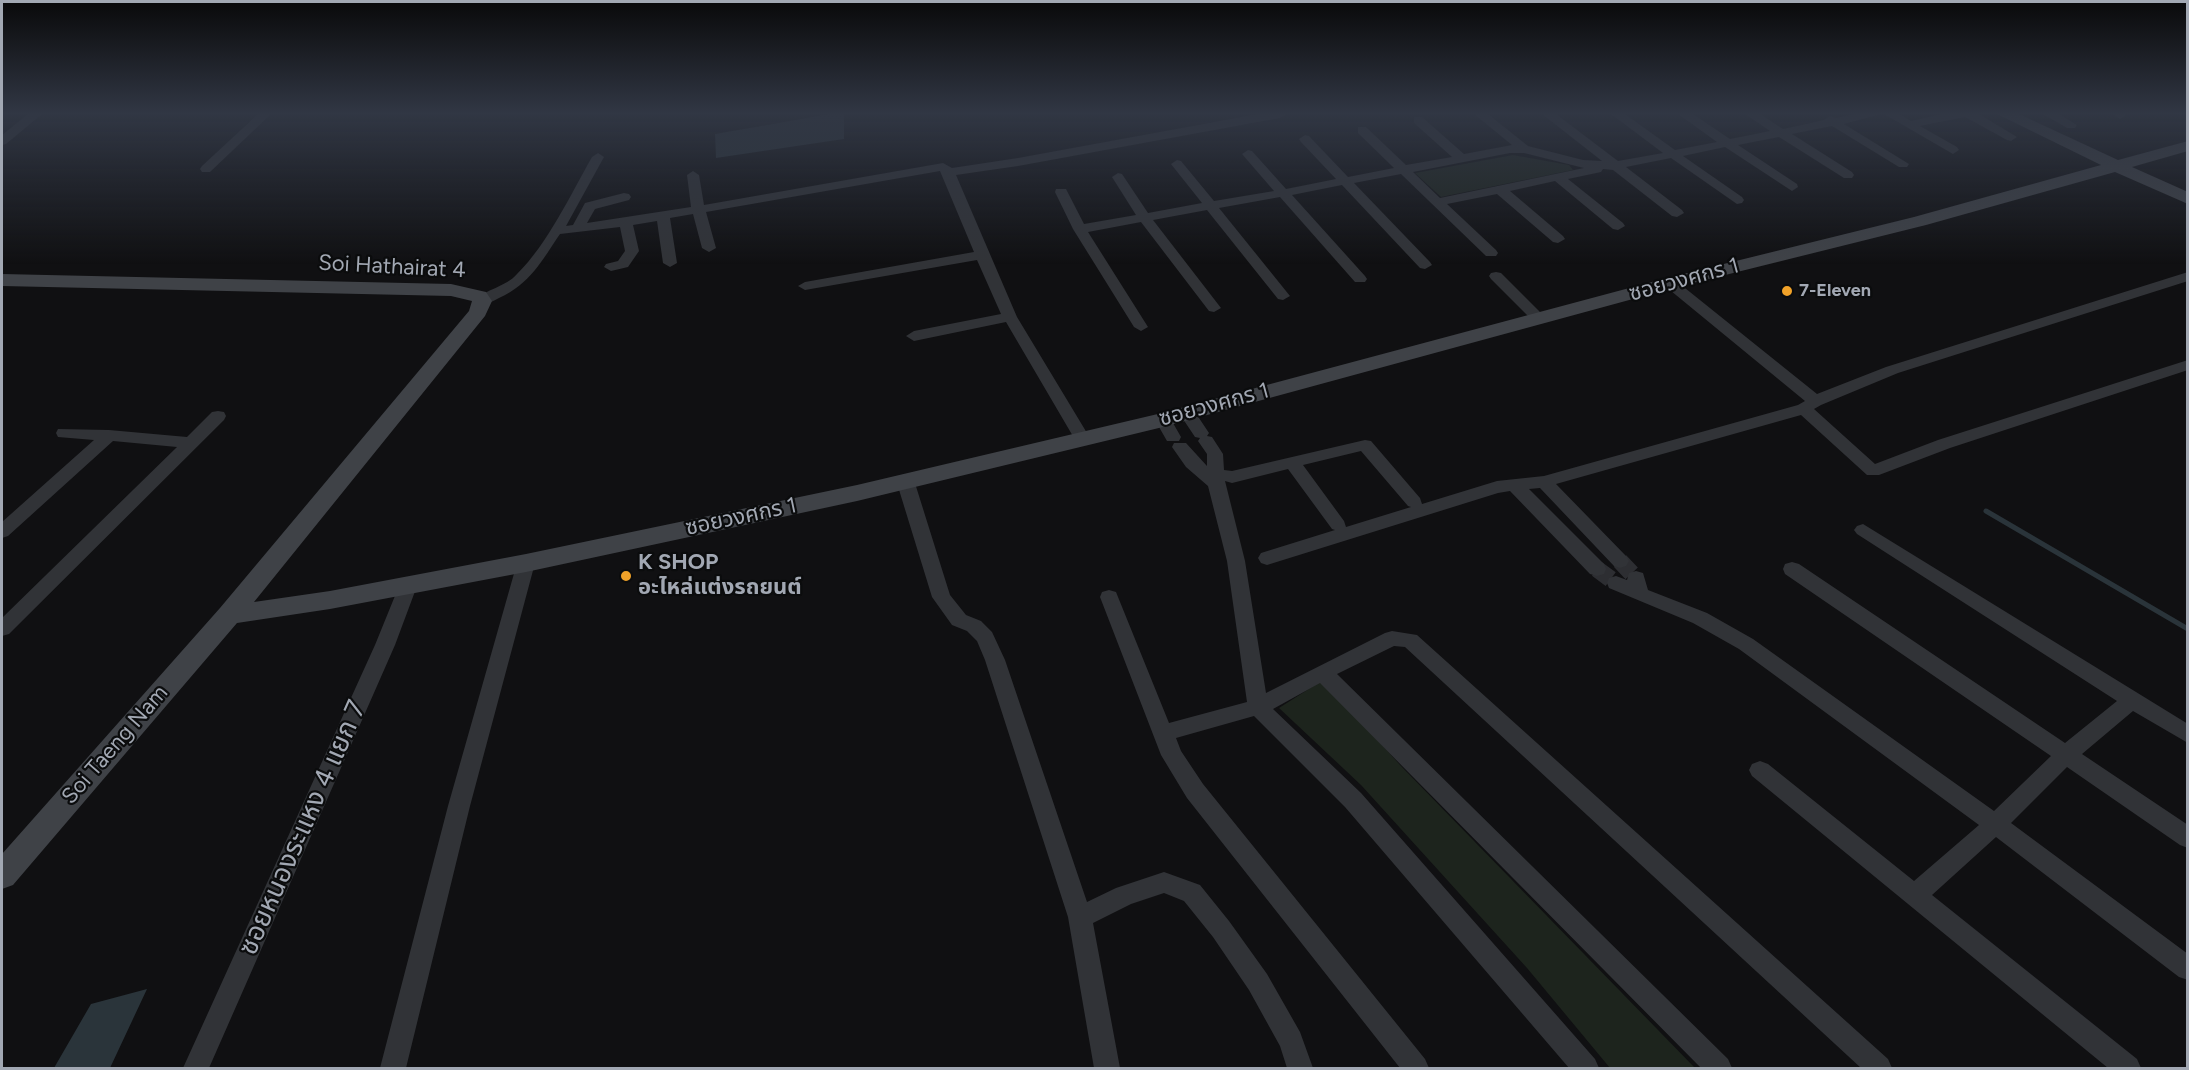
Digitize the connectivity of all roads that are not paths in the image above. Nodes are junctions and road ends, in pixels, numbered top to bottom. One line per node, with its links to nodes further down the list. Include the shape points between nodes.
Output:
1 (211, 164): 19 (street)
2 (594, 164): 44 (street)
3 (1002, 164): 21 (street)
4 (1178, 164): 35 (street)
5 (1257, 164): 30 (street)
6 (1328, 164): 26 (street)
7 (1398, 164): 20 (street)
8 (1433, 164): 20 (street)
9 (1583, 164): 18 (street)
10 (1611, 164): 18 (street)
11 (1624, 164): 18 (street)
12 (1685, 164): 33 (street)
13 (1757, 164): 27 (street)
14 (1829, 164): 23 (street)
15 (2115, 164): 17 (street)
16 (2122, 164): 17 (street, ซอยวงศกร 1)
17 (2118, 165): 32 (street); 56 (street, ซอยวงศกร 1)
18 (1614, 166): 25 (street); 37 (street)
19 (206, 169)
20 (1404, 170): 26 (street); 34 (street)
21 (949, 172): 36 (street, via 944,167 933,167); 48 (street)
22 (693, 174): 36 (street)
23 (1848, 176)
24 (1118, 177): 39 (street)
25 (1559, 178): 28 (street); 41 (street)
26 (1344, 182): 30 (street); 50 (street)
27 (1792, 187)
28 (1500, 189): 34 (street); 45 (street)
29 (1061, 192): 43 (street)
30 (1283, 193): 35 (street); 54 (street)
31 (624, 197): 42 (street, via 590,206)
32 (2187, 199)
33 (1737, 200)
34 (1438, 202): 47 (street)
35 (1210, 205): 39 (street); 58 (street)
36 (698, 209): 38 (street); 46 (street)
37 (1677, 213)
38 (663, 215): 40 (street); 49 (street)
39 (1143, 216): 43 (street); 60 (street)
40 (626, 222): 42 (street); 51 (street, via 632,251 623,264)
41 (1618, 226)
42 (577, 229): 44 (street)
43 (1080, 229): 63 (street)
44 (555, 231): 59 (street, via 524,276)
45 (1558, 239)
46 (709, 248)
47 (1491, 253)
48 (982, 255): 57 (street); 61 (street)
49 (670, 263)
50 (1425, 265)
51 (611, 267)
52 (1496, 276): 62 (street)
53 (2187, 276): 66 (street, via 1892,370)
54 (1360, 279)
55 (2, 280): 59 (street, Soi Hathairat 4, via 451,290 479,296)
56 (1670, 283): 62 (street, ซอยวงศกร 1); 66 (street)
57 (805, 286)
58 (1283, 296)
59 (482, 301): 91 (street, Soi Hathairat 4, via 478,312)
60 (1214, 308)
61 (1010, 317): 64 (street); 72 (street)
62 (1539, 319): 67 (street, ซอยวงศกร 1)
63 (1142, 327)
64 (914, 336)
65 (2187, 365): 66 (street, via 1873,471)
66 (1810, 405): 77 (street)
67 (1187, 413): 71 (street, ซอยวงศกร 1); 75 (street, via 1215,454)
68 (218, 416): 73 (street)
69 (64, 433): 70 (street)
70 (110, 435): 73 (street); 82 (street)
71 (1172, 435): 72 (street, ซอยวงศกร 1); 75 (street, via 1192,463)
72 (1082, 438): 76 (street, ซอยวงศกร 1)
73 (190, 443): 92 (street)
74 (1292, 462): 75 (street); 79 (street, via 1365,445); 80 (street)
75 (1216, 479): 95 (street, via 1236,561)
76 (905, 480): 85 (street, ซอยวงศกร 1); 104 (street, via 941,597 959,620 974,626 985,637)
77 (1544, 482): 78 (street); 84 (street)
78 (1515, 486): 83 (street, via 1497,487); 86 (street)
79 (1414, 502)
80 (1338, 525)
81 (1863, 530): 94 (street)
82 (2, 532)
83 (1267, 558)
84 (1620, 561)
85 (526, 563): 89 (street, ซอยวงศกร 1); 107 (street)
86 (1597, 569)
87 (1792, 569): 98 (street)
88 (1616, 584): 100 (street, via 1638,586 1731,634)
89 (408, 586): 91 (street, ซอยวงศกร 1); 106 (street, ซอยหนองระแหง 4 แยก 7)
90 (1109, 597): 96 (street)
91 (229, 615): 102 (street, Soi Taeng Nam)
92 (2, 629)
93 (1322, 672): 95 (street); 112 (street); 113 (street, via 1392,638 1410,640)
94 (2132, 700): 97 (street); 98 (street)
95 (1258, 707): 96 (street); 111 (street, via 1353,800)
96 (1163, 733): 110 (street, via 1195,791)
97 (2187, 735)
98 (2066, 755): 100 (street); 101 (street)
99 (1760, 770): 103 (street)
100 (1995, 825): 103 (street); 105 (street)
101 (2187, 838)
102 (2, 875)
103 (1914, 897): 114 (street)
104 (1080, 917): 108 (street); 109 (street, via 1164,882 1192,894 1258,982 1291,1041)
105 (2187, 969)
106 (196, 1068)
107 (393, 1068)
108 (1107, 1068)
109 (1300, 1068)
110 (1416, 1068)
111 (1586, 1068)
112 (1719, 1068)
113 (1879, 1068)
114 (2128, 1068)

